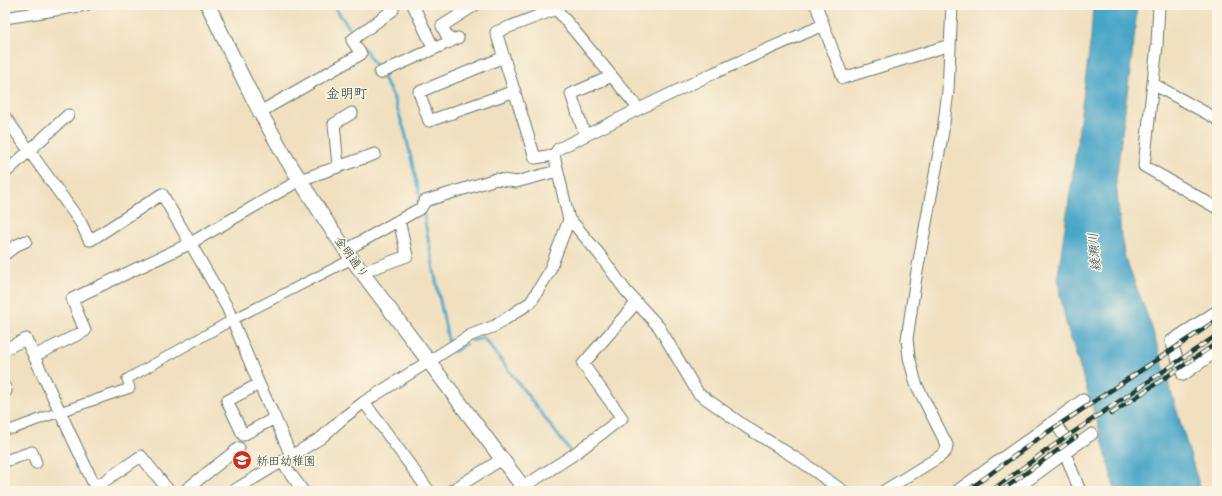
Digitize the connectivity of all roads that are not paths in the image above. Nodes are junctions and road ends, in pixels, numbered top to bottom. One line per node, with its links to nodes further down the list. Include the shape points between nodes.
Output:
1 (86, 5): 10 (street)
2 (208, 5): 20 (street, 金明通り)
3 (390, 5): 20 (street, via 393,10 352,40 361,54)
4 (413, 5): 13 (street)
5 (475, 5): 13 (street, via 442,26 454,40)
6 (816, 5): 11 (street)
7 (952, 5): 12 (street)
8 (1159, 5): 17 (street)
9 (555, 7): 14 (street, via 496,32); 16 (street)
10 (5, 18)
11 (823, 25): 12 (street, via 843,78); 19 (street)
12 (950, 45): 65 (street, via 943,131 907,339 908,357 916,384 947,445 946,451 939,457)
13 (434, 49): 15 (street)
14 (504, 57): 18 (street); 18 (street, via 419,92 421,99 429,121)
15 (380, 73)
16 (612, 76): 19 (street); 25 (street, via 571,94)
17 (1153, 84): 24 (street); 33 (street, via 1144,166)
18 (515, 91): 28 (street, via 535,158)
19 (639, 109): 25 (street)
20 (260, 112): 32 (street, 金明通り)
21 (352, 113): 29 (street, via 334,124)
22 (68, 115): 26 (street)
23 (5, 118): 26 (street)
24 (1217, 119)
25 (585, 135): 28 (street, via 558,149)
26 (29, 151): 31 (street); 37 (street, via 81,224 89,240 162,194)
27 (375, 154): 29 (street)
28 (554, 155): 30 (street)
29 (338, 166): 32 (street)
30 (557, 172): 34 (street, via 516,182 496,179 425,201 421,208); 35 (street)
31 (5, 173)
32 (300, 180): 37 (street); 39 (street, 金明通り)
33 (1217, 208)
34 (399, 220): 39 (street); 40 (street, via 407,256)
35 (569, 220): 41 (street, via 600,255 616,280); 47 (street, via 549,272 531,302 495,326 471,335)
36 (26, 241): 38 (street)
37 (189, 244): 43 (street); 46 (street, via 72,299 85,331)
38 (5, 254)
39 (349, 254): 40 (street, 金明通り); 43 (street)
40 (363, 272): 47 (street, 金明通り)
41 (636, 303): 64 (street, via 583,364 622,418); 72 (street, via 659,327 698,392)
42 (1217, 311): 45 (street, via 1171,341 1183,375)
43 (232, 320): 48 (street); 51 (street, via 128,379 130,388)
44 (5, 349): 46 (street, via 26,339)
45 (1217, 351)
46 (34, 356): 51 (street)
47 (429, 361): 50 (street); 59 (street, 金明通り)
48 (259, 384): 52 (street); 52 (street, via 227,401 243,435)
49 (1083, 400): 53 (street)
50 (364, 402): 58 (street, via 321,438); 70 (street)
51 (60, 412): 54 (street, via 13,429); 63 (street)
52 (276, 418): 58 (street)
53 (1054, 421): 57 (street); 73 (street)
54 (5, 429)
55 (1092, 434): 57 (street)
56 (239, 448): 67 (street)
57 (1069, 451): 62 (street); 75 (street)
58 (286, 459): 68 (street); 69 (street)
59 (502, 459): 64 (street, 金明通り); 71 (street)
60 (5, 461): 61 (street, via 32,452)
61 (36, 463)
62 (1028, 487): 74 (street)
63 (96, 489): 66 (street, via 141,456)
64 (524, 489)
65 (890, 490)
66 (169, 491)
67 (184, 491)
68 (233, 491)
69 (303, 491)
70 (429, 491)
71 (451, 491)
72 (843, 491)
73 (957, 491)
74 (1013, 491)
75 (1080, 491)

